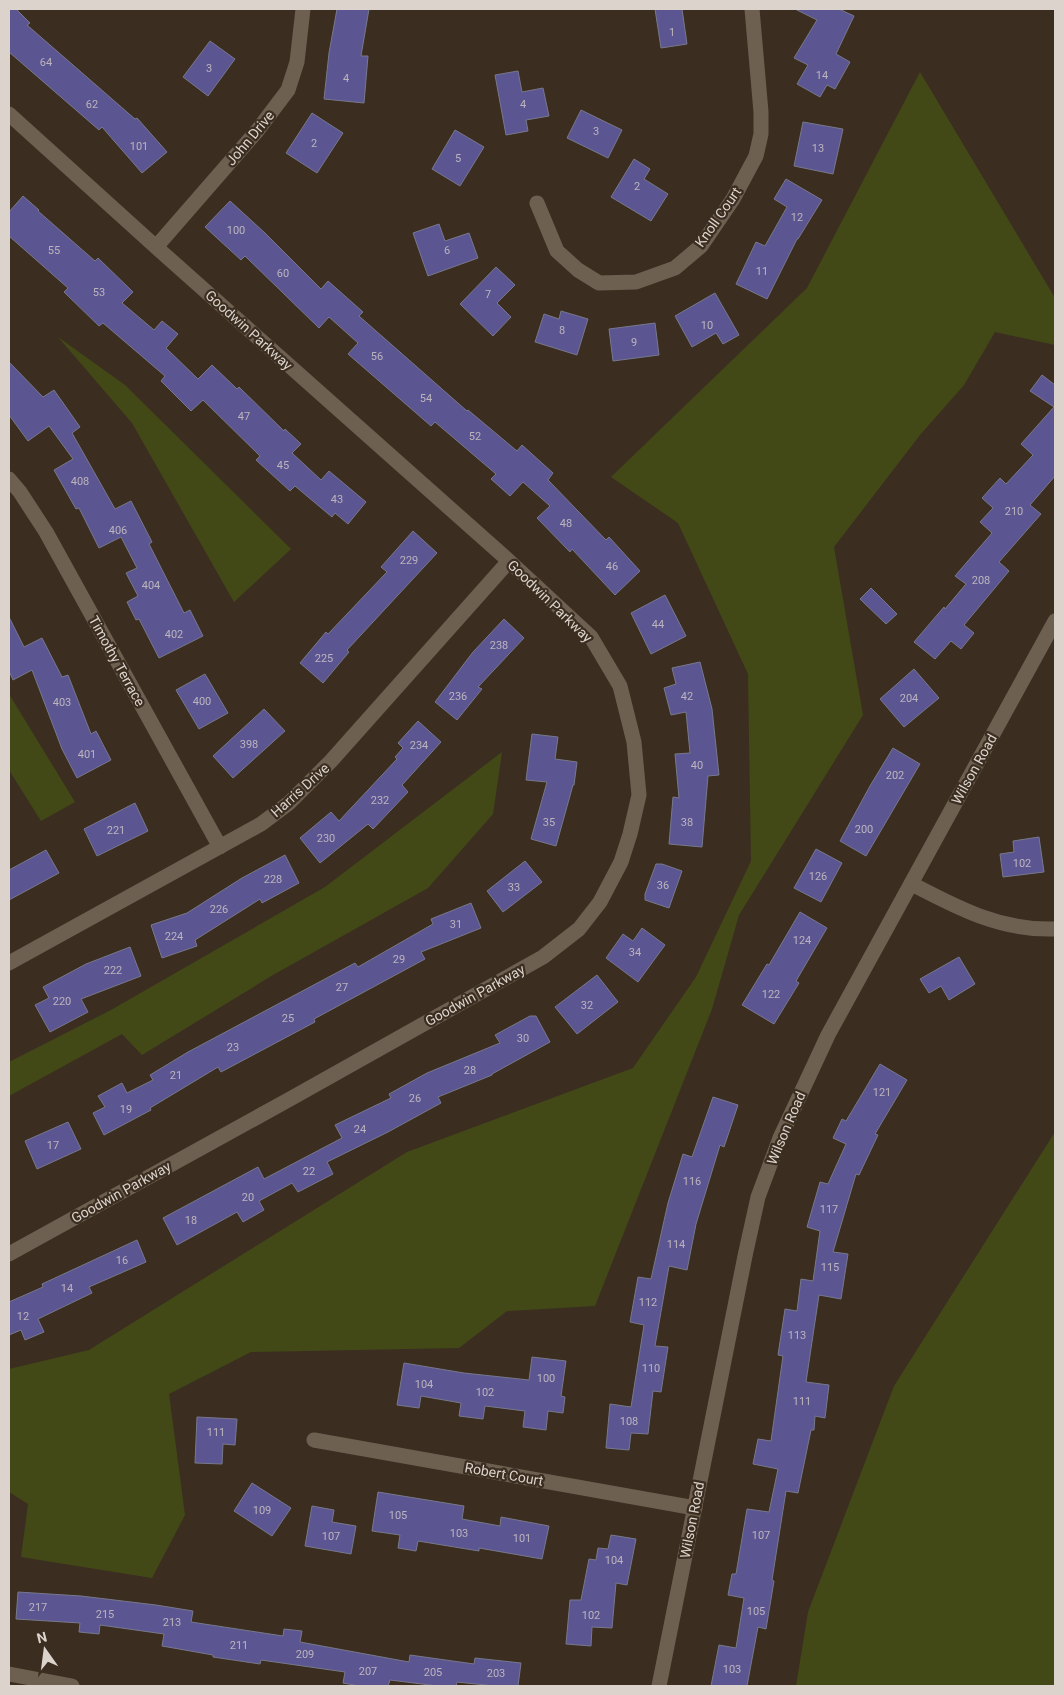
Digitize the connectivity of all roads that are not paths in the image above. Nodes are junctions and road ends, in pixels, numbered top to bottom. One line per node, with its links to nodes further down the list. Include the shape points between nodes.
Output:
1 (303, 9): 5 (street, John Drive, via 297,62 288,90)
2 (752, 9): 4 (street, Knoll Court, via 761,134 756,156 734,199 701,246 675,268 636,282 599,283 557,251)
3 (9, 114): 5 (street, Goodwin Parkway)
4 (537, 203)
5 (156, 247): 7 (street, Goodwin Parkway)
6 (9, 479): 9 (street, Timothy Terrace, via 46,532)
7 (509, 561): 9 (street, Harris Drive, via 331,761 282,808); 13 (street, Goodwin Parkway, via 591,637 620,686 634,742 639,795 621,862 600,902 580,929 543,956)
8 (1055, 621): 10 (street, Wilson Road)
9 (220, 847): 12 (street, Harris Drive)
10 (912, 884): 11 (street, via 965,911 1018,927); 15 (street, Wilson Road, via 828,1035 780,1138 758,1197)
11 (1055, 929)
12 (9, 963)
13 (9, 1254)
14 (314, 1440): 15 (street, Robert Court)
15 (695, 1508): 18 (street, Wilson Road)
16 (9, 1674): 17 (street)
17 (72, 1686)
18 (659, 1686)

